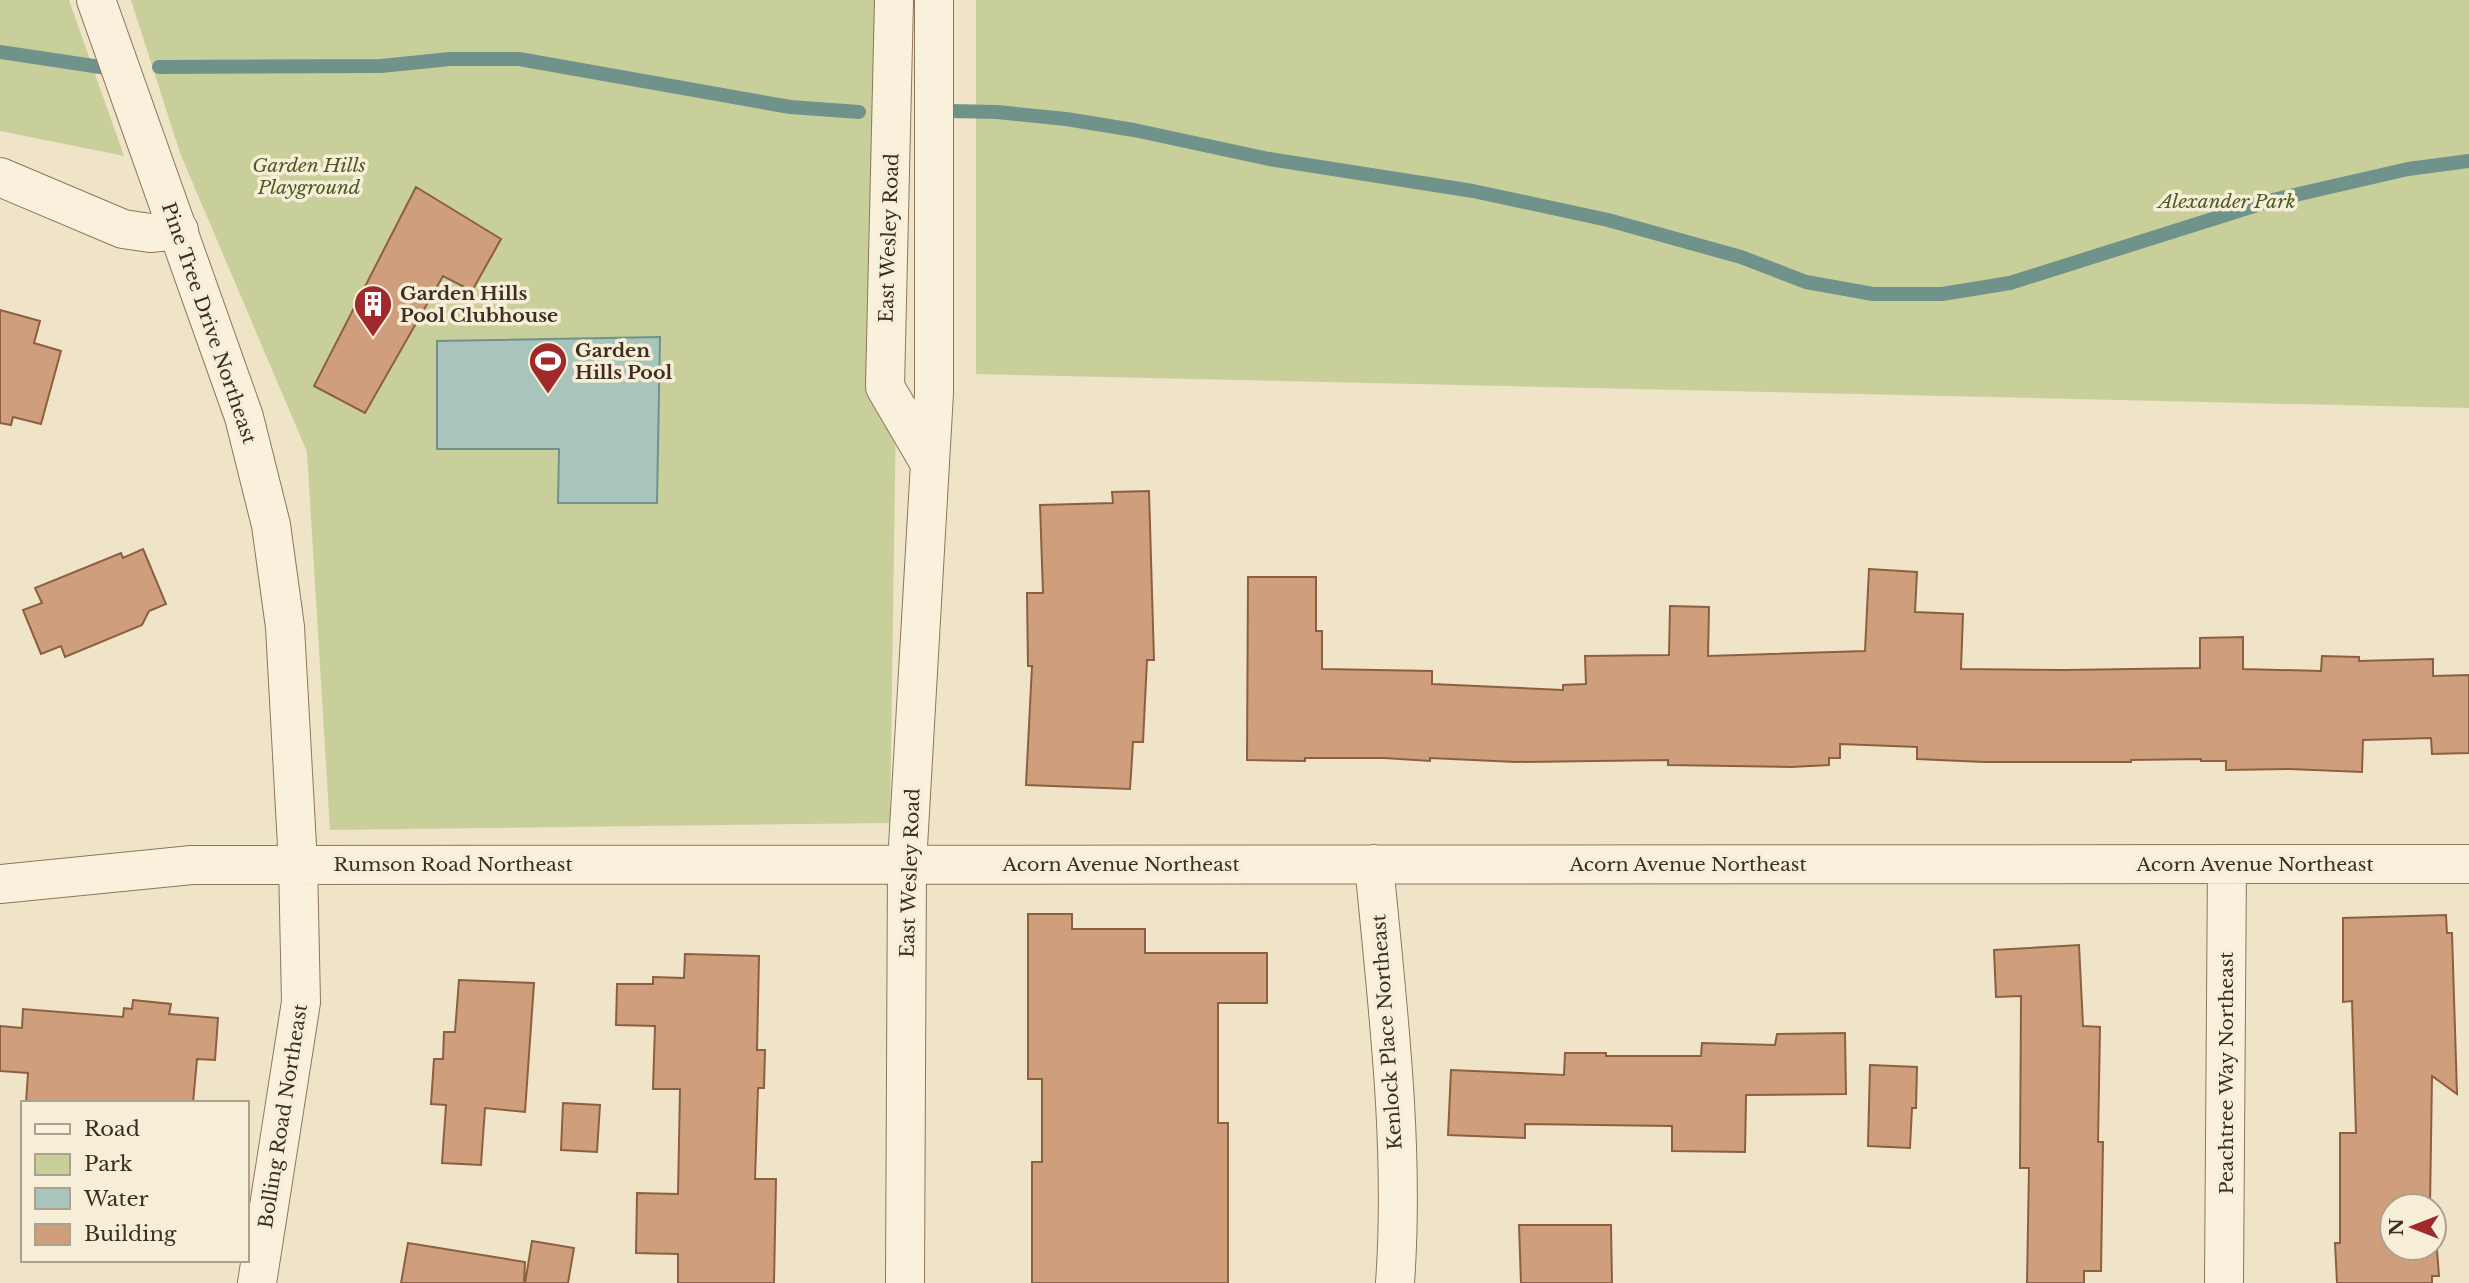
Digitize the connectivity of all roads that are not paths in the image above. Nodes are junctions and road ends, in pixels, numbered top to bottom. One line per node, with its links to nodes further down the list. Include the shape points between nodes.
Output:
1 (96, 0): 5 (street, Pine Tree Drive Northeast)
2 (894, 0): 6 (street, East Wesley Road, via 884,387)
3 (934, 0): 6 (street, East Wesley Road)
4 (0, 177): 5 (street, via 124,229 150,233)
5 (179, 230): 7 (street, Pine Tree Drive Northeast, via 244,417 271,525 285,627)
6 (930, 464): 8 (street, East Wesley Road)
7 (298, 864): 8 (street, Rumson Road Northeast); 12 (street, Rumson Road Northeast, via 192,865); 13 (street, Bolling Road Northeast, via 301,1002)
8 (908, 864): 9 (street, Acorn Avenue Northeast); 14 (street, East Wesley Road)
9 (1374, 864): 10 (street, Acorn Avenue Northeast); 15 (street, Kenlock Place Northeast, via 1394,1089)
10 (2227, 864): 11 (street, Acorn Avenue Northeast); 16 (street, Peachtree Way Northeast)
11 (2469, 864)
12 (0, 884)
13 (257, 1283)
14 (905, 1283)
15 (1395, 1283)
16 (2224, 1283)

